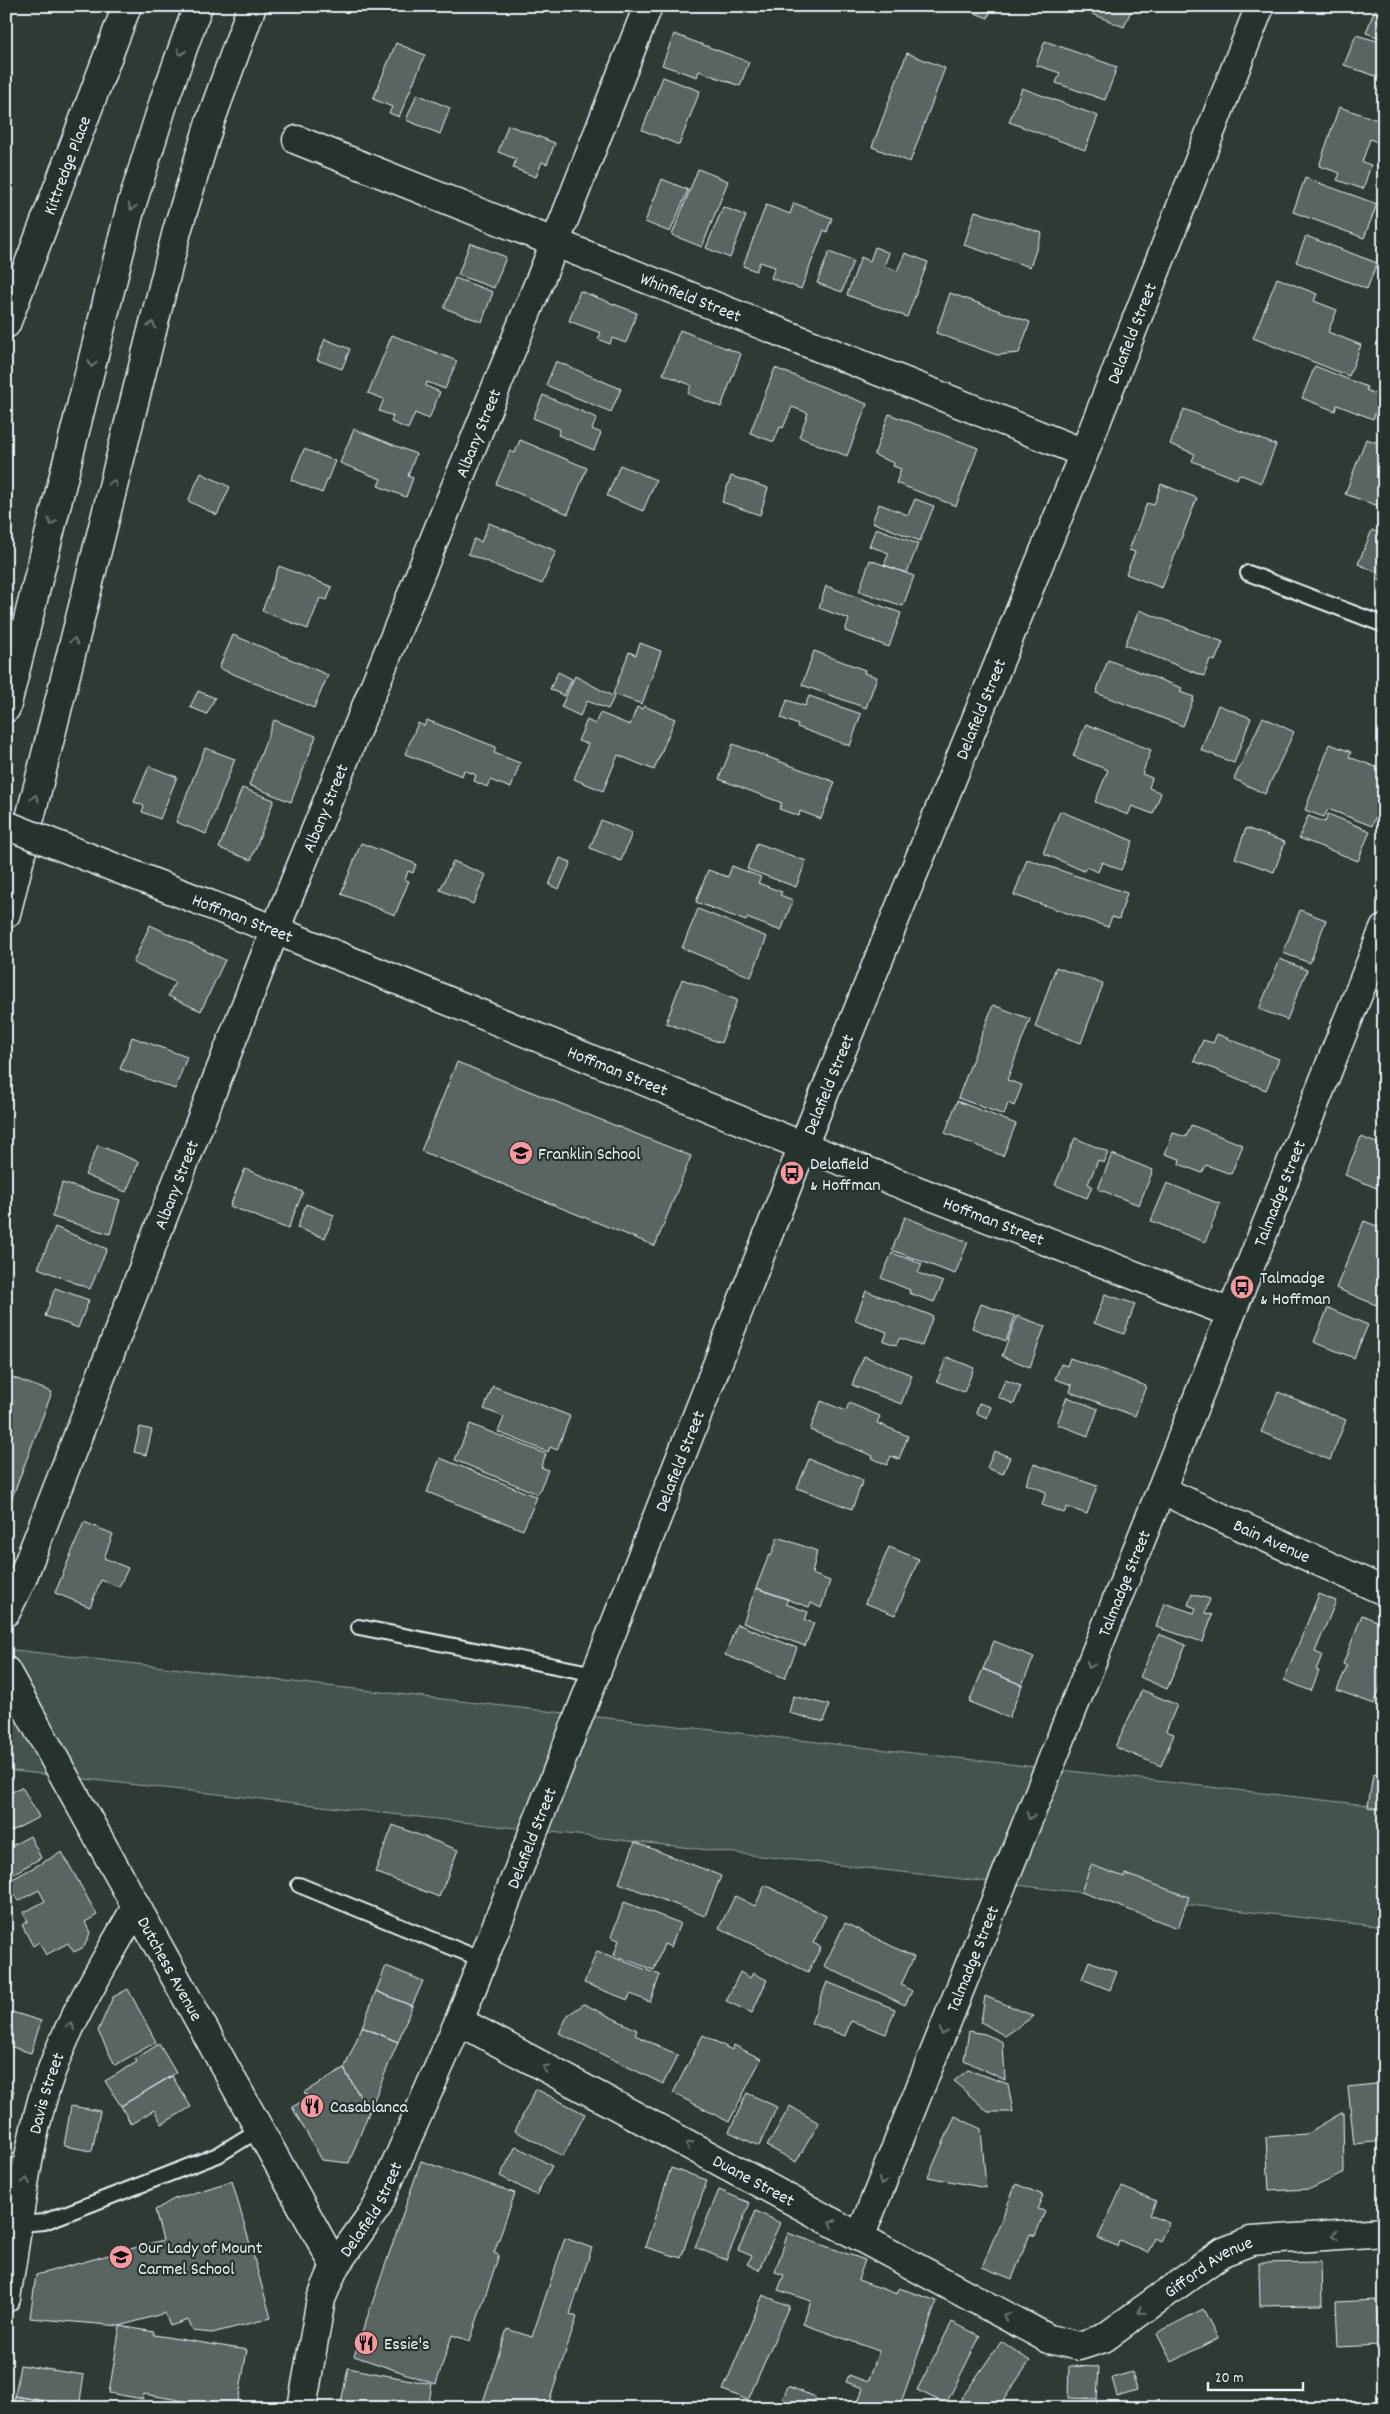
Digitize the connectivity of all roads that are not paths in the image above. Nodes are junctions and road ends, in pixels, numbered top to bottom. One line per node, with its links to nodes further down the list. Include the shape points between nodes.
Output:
1 (127, 6): 8 (main road, Kittredge Place)
2 (198, 6): 12 (main road, one-way to 12, via 130,210)
3 (252, 6): 14 (main road, one-way to 3, via 174,241 210,122)
4 (648, 6): 7 (main road, Albany Street)
5 (1260, 6): 9 (main road, Delafield Street)
6 (297, 140): 7 (main road, Whinfield Street)
7 (556, 243): 9 (main road, Whinfield Street); 16 (main road, Albany Street)
8 (6, 324)
9 (1084, 453): 17 (main road, Delafield Street)
10 (1248, 573): 11 (lane)
11 (1384, 625)
12 (6, 708)
13 (6, 825): 16 (main road, Hoffman Street, bridge)
14 (6, 914)
15 (1384, 929): 18 (main road, Talmadge Street)
16 (275, 930): 17 (main road, Hoffman Street); 21 (main road, Albany Street, via 22,1579)
17 (803, 1146): 18 (main road, Hoffman Street); 24 (main road, Delafield Street)
18 (1231, 1313): 19 (main road, Talmadge Street)
19 (1161, 1490): 20 (main road, Bain Avenue); 32 (main road, Talmadge Street, one-way to 32)
20 (1384, 1590)
21 (6, 1612)
22 (359, 1627): 24 (lane)
23 (6, 1671): 26 (main road, Dutchess Avenue)
24 (595, 1674): 27 (main road, Delafield Street)
25 (300, 1885): 27 (lane)
26 (136, 1906): 29 (main road, Dutchess Avenue); 30 (main road, Davis Street, one-way to 26, via 32,2143 53,2067 75,2018)
27 (483, 1960): 28 (main road, Delafield Street)
28 (459, 2022): 32 (main road, Duane Street, one-way to 28); 33 (main road, Delafield Street, via 376,2207)
29 (260, 2130): 30 (lane, via 218,2156 44,2222); 33 (main road, Dutchess Avenue)
30 (19, 2224): 34 (main road, Davis Street)
31 (1384, 2232): 35 (main road, Gifford Avenue, one-way to 35, via 1252,2241 1223,2252 1104,2338 1079,2346)
32 (860, 2237): 35 (main road, Duane Street, one-way to 32)
33 (335, 2266): 36 (main road, Delafield Street, via 321,2299)
34 (6, 2298)
35 (1049, 2339)
36 (302, 2408)

